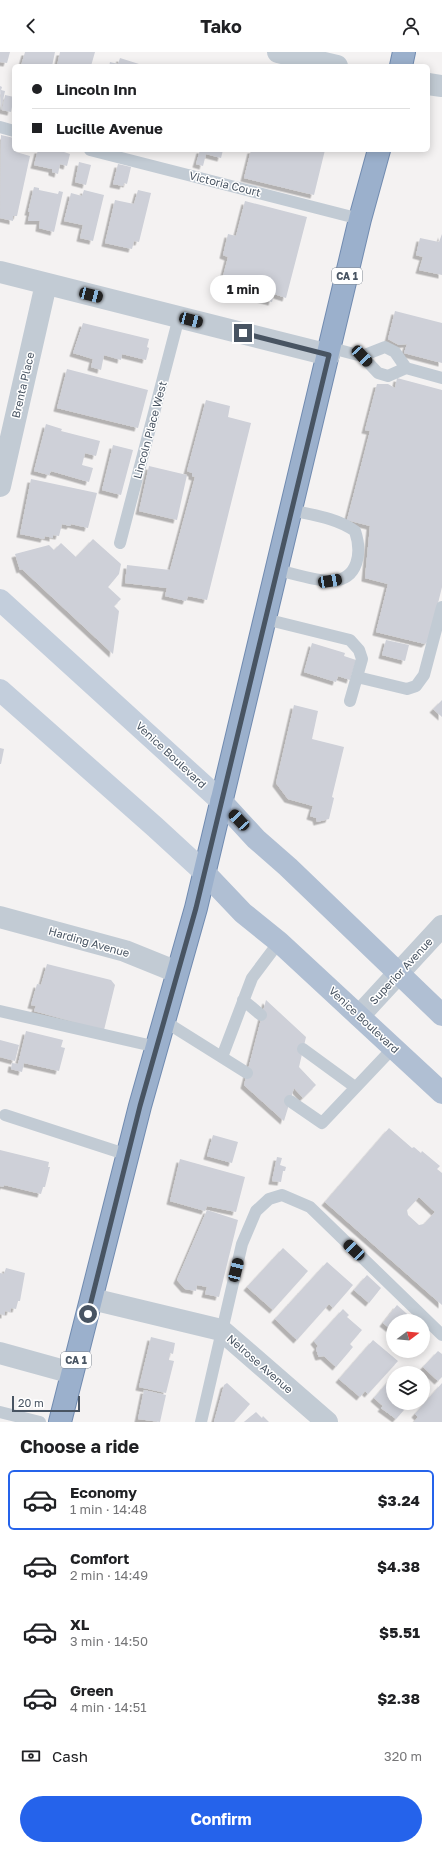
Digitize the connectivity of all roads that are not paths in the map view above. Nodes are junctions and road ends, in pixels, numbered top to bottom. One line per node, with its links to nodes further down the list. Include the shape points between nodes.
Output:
1 (278, 52): 3 (street)
2 (404, 52): 4 (highway)
3 (329, 64)
4 (401, 64)
5 (430, 84): 6 (street)
6 (442, 86)
7 (0, 127): 8 (lane)
8 (12, 130)
9 (98, 152): 11 (lane, Victoria Court)
10 (377, 152): 11 (highway, CA 1)
11 (360, 219): 15 (highway, CA 1)
12 (0, 272): 13 (street)
13 (46, 284): 14 (street); 19 (street, Brenta Place)
14 (179, 317): 15 (street); 21 (lane, Lincoln Place West)
15 (330, 351): 16 (lane); 20 (highway, CA 1)
16 (362, 356): 17 (lane, via 378,373 388,376); 17 (lane, via 385,347 395,352)
17 (406, 368): 18 (lane)
18 (442, 378)
19 (0, 486)
20 (291, 510): 22 (highway, CA 1); 22 (lane, via 335,521 356,531 359,549 357,560 354,570 343,579 330,581)
21 (120, 543)
22 (277, 570): 25 (highway, CA 1)
23 (0, 600): 29 (main road, Venice Boulevard)
24 (442, 607): 26 (lane, via 424,675 416,686 407,689)
25 (265, 620): 26 (lane, via 350,640 359,650 362,659); 29 (highway, CA 1)
26 (357, 677): 28 (lane)
27 (0, 690): 30 (main road, Venice Boulevard)
28 (350, 701)
29 (221, 801): 30 (highway, CA 1); 35 (main road, Venice Boulevard, via 256,839)
30 (205, 873): 33 (main road, Venice Boulevard, via 243,913); 34 (highway, CA 1)
31 (0, 917): 34 (street, Harding Avenue, via 125,951)
32 (442, 926): 35 (street, Superior Avenue)
33 (279, 942): 36 (lane, via 252,978); 40 (main road, Venice Boulevard)
34 (177, 972): 41 (highway, CA 1)
35 (399, 973): 39 (main road, Venice Boulevard); 40 (street, Superior Avenue)
36 (243, 1000): 38 (lane); 45 (lane)
37 (0, 1011): 42 (lane)
38 (261, 1015)
39 (442, 1015)
40 (359, 1016): 43 (main road, Venice Boulevard)
41 (164, 1021): 42 (highway, CA 1); 45 (lane)
42 (157, 1046): 51 (highway, CA 1)
43 (394, 1048): 47 (lane); 48 (main road, Venice Boulevard)
44 (303, 1049): 47 (lane)
45 (222, 1058): 46 (lane)
46 (247, 1073)
47 (355, 1087): 49 (lane, via 322,1123)
48 (442, 1093)
49 (290, 1101)
50 (5, 1115): 51 (lane)
51 (128, 1155): 52 (highway, CA 1)
52 (92, 1299): 53 (street, Nelrose Avenue); 56 (highway, CA 1)
53 (221, 1330): 54 (lane, via 242,1244 256,1211 269,1199 282,1195 310,1207); 60 (lane); 61 (street, Nelrose Avenue)
54 (442, 1335)
55 (0, 1353): 56 (street)
56 (72, 1373): 59 (highway, CA 1)
57 (0, 1412): 58 (lane)
58 (40, 1422)
59 (60, 1422)
60 (201, 1422)
61 (328, 1422)

